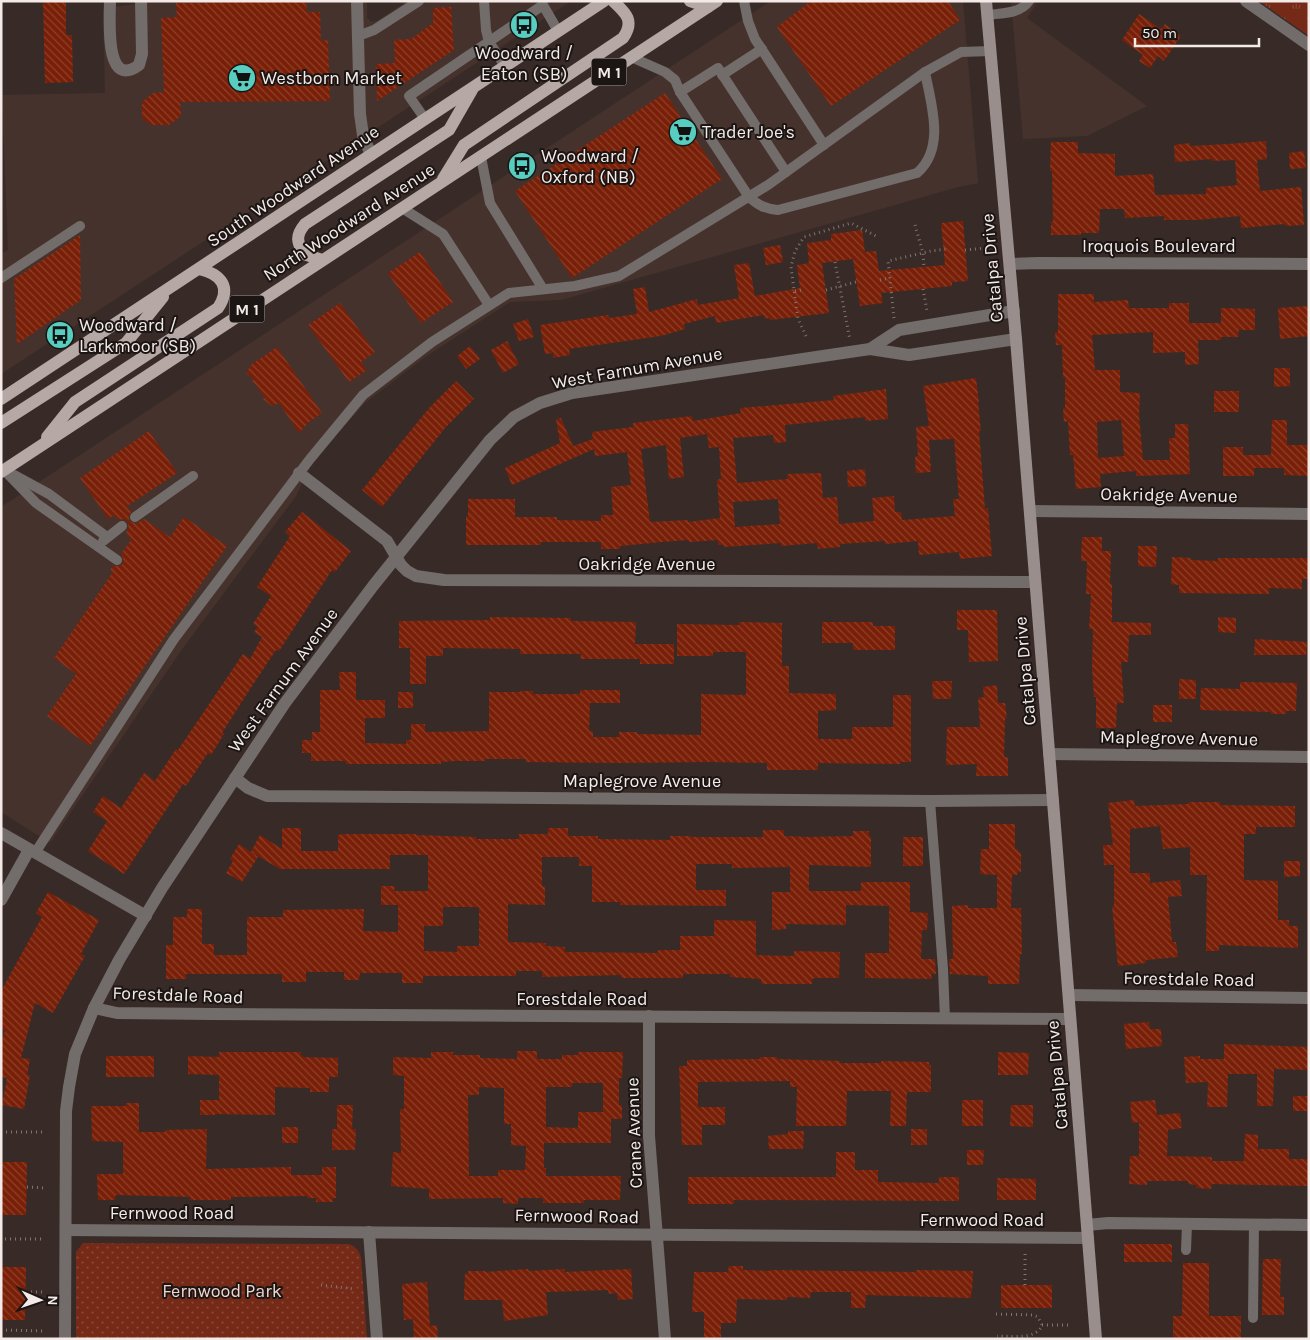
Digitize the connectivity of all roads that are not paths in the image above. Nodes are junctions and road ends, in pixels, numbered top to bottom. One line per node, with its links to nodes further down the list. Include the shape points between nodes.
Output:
1 (110, 1): 2 (street, via 113,59 126,70 140,66)
2 (141, 1)
3 (357, 1): 17 (street)
4 (419, 1): 17 (lane, via 374,30)
5 (484, 1): 18 (lane)
6 (604, 1): 16 (main road, South Woodward Avenue)
7 (613, 1): 33 (main road, via 627,16 628,30 623,38 464,145)
8 (690, 1): 14 (main road)
9 (744, 1): 20 (lane, via 751,30)
10 (986, 1): 15 (street, Catalpa Drive)
11 (1029, 1): 15 (lane, via 1025,7 1009,13)
12 (1246, 1): 19 (street)
13 (545, 3): 16 (lane); 18 (lane)
14 (712, 4): 22 (main road, North Woodward Avenue / M 1)
15 (987, 15): 21 (street, Catalpa Drive)
16 (558, 31): 23 (main road, South Woodward Avenue)
17 (358, 36): 30 (street, via 360,114 363,135)
18 (489, 42): 23 (lane); 28 (lane, via 409,96)
19 (1309, 45)
20 (762, 50): 25 (lane); 29 (lane)
21 (991, 50): 24 (lane, via 961,52); 38 (street, Catalpa Drive)
22 (631, 57): 27 (lane, via 665,72 675,80); 31 (main road, North Woodward Avenue / M 1)
23 (505, 66): 26 (main road, South Woodward Avenue)
24 (925, 72): 29 (lane); 34 (lane, via 934,140 925,166 917,173 778,210 759,206)
25 (722, 75): 27 (lane, via 718,68); 32 (lane)
26 (473, 88): 28 (main road, South Woodward Avenue); 37 (main road, via 449,130 305,224 298,232 300,247 304,254)
27 (680, 92): 34 (lane)
28 (425, 119): 30 (main road, South Woodward Avenue)
29 (824, 145): 32 (lane)
30 (371, 155): 40 (main road, South Woodward Avenue)
31 (481, 157): 33 (main road, North Woodward Avenue / M 1); 43 (lane, via 490,203)
32 (786, 172): 34 (lane)
33 (440, 184): 35 (main road, North Woodward Avenue / M 1)
34 (749, 197): 43 (lane, via 619,276)
35 (402, 208): 37 (main road, North Woodward Avenue / M 1); 44 (lane, via 443,234)
36 (80, 226): 41 (lane)
37 (322, 260): 50 (main road, North Woodward Avenue / M 1)
38 (1010, 264): 39 (street, Iroquois Boulevard); 45 (street, Catalpa Drive)
39 (1309, 264)
40 (199, 269): 42 (main road, South Woodward Avenue); 50 (main road, via 209,271 223,283 226,291 218,308 75,402)
41 (1, 278)
42 (171, 287): 48 (main road, South Woodward Avenue); 49 (main road, via 126,343)
43 (543, 289): 44 (lane, via 509,293)
44 (489, 305): 52 (lane, via 432,342 363,395)
45 (1014, 311): 46 (street, Catalpa Drive); 47 (street, West Farnum Avenue, via 899,330)
46 (1016, 339): 47 (street, West Farnum Avenue, via 909,355); 54 (street, Catalpa Drive)
47 (870, 349): 60 (street, West Farnum Avenue, via 572,393 540,403 514,417 490,440)
48 (1, 399)
49 (1, 423)
50 (39, 447): 51 (main road, North Woodward Avenue / M 1)
51 (2, 470): 58 (lane, via 49,494); 59 (lane, via 36,503)
52 (300, 473): 60 (street, Oakridge Avenue, via 387,541); 69 (lane, via 174,640)
53 (193, 476): 56 (lane)
54 (1030, 511): 55 (street, Oakridge Avenue); 62 (street, Catalpa Drive)
55 (1309, 514)
56 (135, 518)
57 (122, 526): 58 (lane)
58 (107, 537): 59 (lane)
59 (98, 546): 61 (lane)
60 (397, 557): 62 (street, Oakridge Avenue, via 407,571 416,576 444,580); 65 (street, West Farnum Avenue, via 285,703)
61 (117, 560)
62 (1035, 582): 63 (street, Catalpa Drive)
63 (1049, 754): 64 (street, Maplegrove Avenue); 66 (street, Catalpa Drive)
64 (1309, 757)
65 (235, 778): 67 (street, Maplegrove Avenue, via 267,796); 71 (street, West Farnum Avenue)
66 (1053, 800): 67 (street, Maplegrove Avenue); 72 (street, Catalpa Drive)
67 (930, 801): 76 (lane)
68 (1, 833): 69 (street)
69 (32, 852): 70 (street); 71 (street)
70 (1, 900)
71 (146, 916): 74 (street, West Farnum Avenue)
72 (1069, 995): 73 (street, Forestdale Road); 77 (street, Catalpa Drive)
73 (1309, 998)
74 (94, 1008): 75 (street, Forestdale Road, via 117,1013); 82 (street, West Farnum Avenue, via 75,1054 69,1087)
75 (649, 1016): 76 (street, Forestdale Road); 84 (street, Crane Avenue, via 649,1130)
76 (945, 1019): 77 (street, Forestdale Road)
77 (1070, 1019): 80 (street, Catalpa Drive)
78 (1187, 1224): 79 (street); 80 (street, via 1108,1222); 86 (lane)
79 (1254, 1224): 81 (street); 87 (lane)
80 (1087, 1225): 85 (street, Catalpa Drive)
81 (1309, 1225)
82 (66, 1230): 83 (street, Fernwood Road); 88 (street, West Farnum Avenue)
83 (369, 1232): 84 (street, Fernwood Road); 89 (street)
84 (658, 1235): 85 (street, Fernwood Road); 90 (street, Crane Avenue)
85 (1088, 1238): 91 (street, Catalpa Drive)
86 (1186, 1250)
87 (1253, 1318)
88 (65, 1339)
89 (377, 1339)
90 (665, 1339)
91 (1096, 1339)

